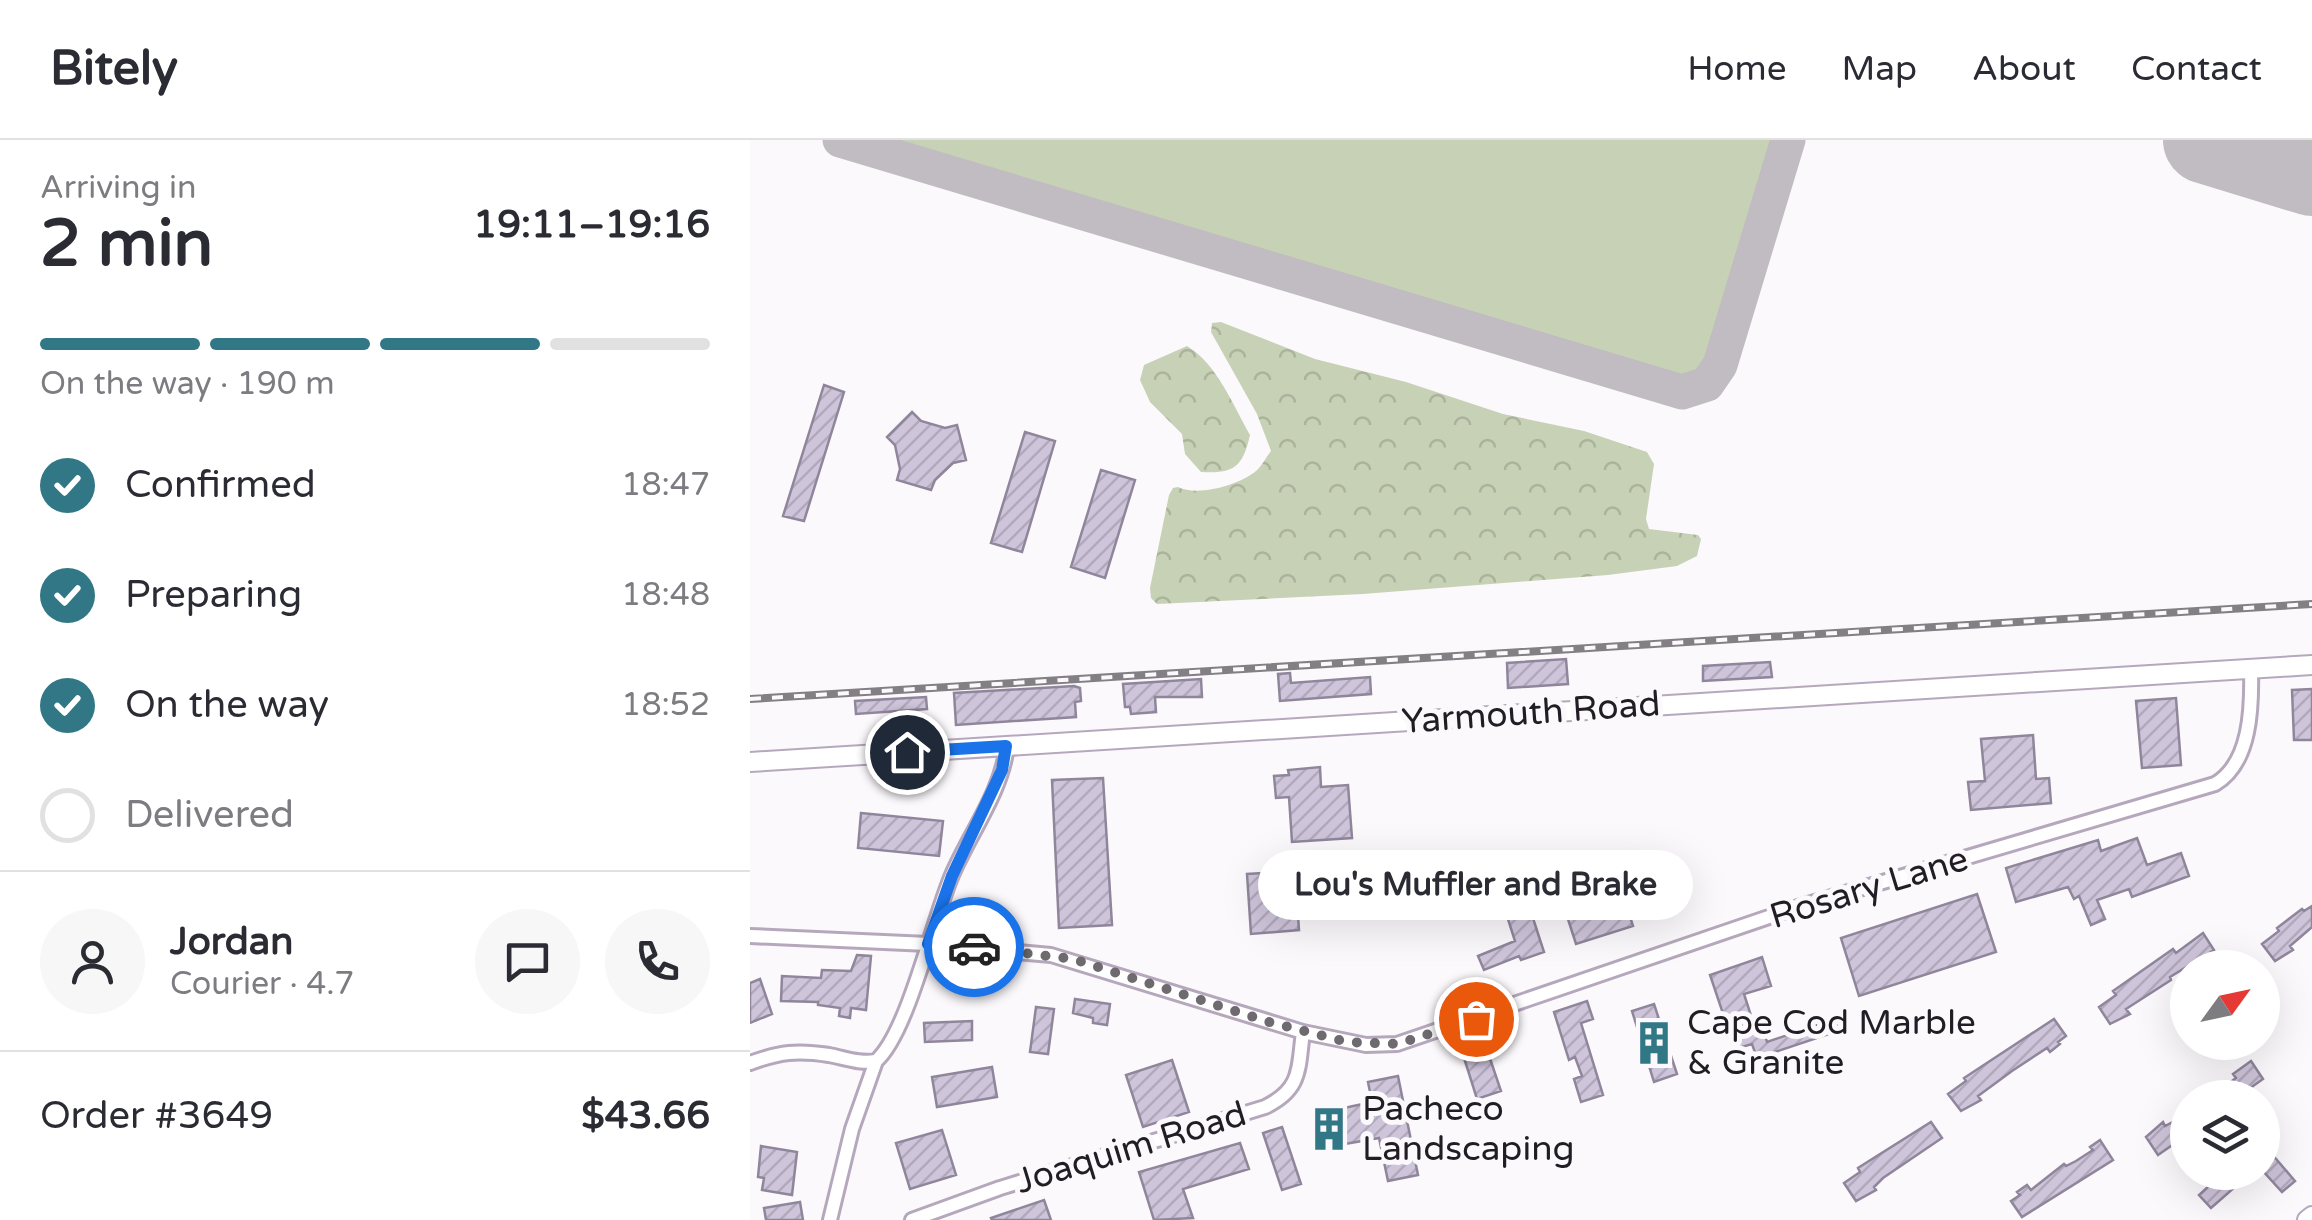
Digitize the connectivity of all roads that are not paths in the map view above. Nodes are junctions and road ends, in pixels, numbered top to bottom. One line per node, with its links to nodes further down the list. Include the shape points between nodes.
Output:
1 (2312, 666): 2 (main road, Yarmouth Road)
2 (2251, 669): 3 (main road, Yarmouth Road); 7 (street, Rosary Lane, via 2242,750 2236,767 2215,784 1798,908 1407,1042 1366,1045)
3 (1006, 746): 4 (main road, Yarmouth Road); 6 (street, via 1002,770)
4 (750, 762)
5 (750, 936): 6 (street, Rosary Lane)
6 (928, 944): 7 (street, Rosary Lane, via 1073,959); 8 (street, via 891,1040)
7 (1303, 1032): 11 (street, Joaquim Road, via 1294,1084 1266,1108)
8 (876, 1061): 9 (street, via 782,1052); 10 (street)
9 (750, 1063)
10 (830, 1220)
11 (912, 1220)

